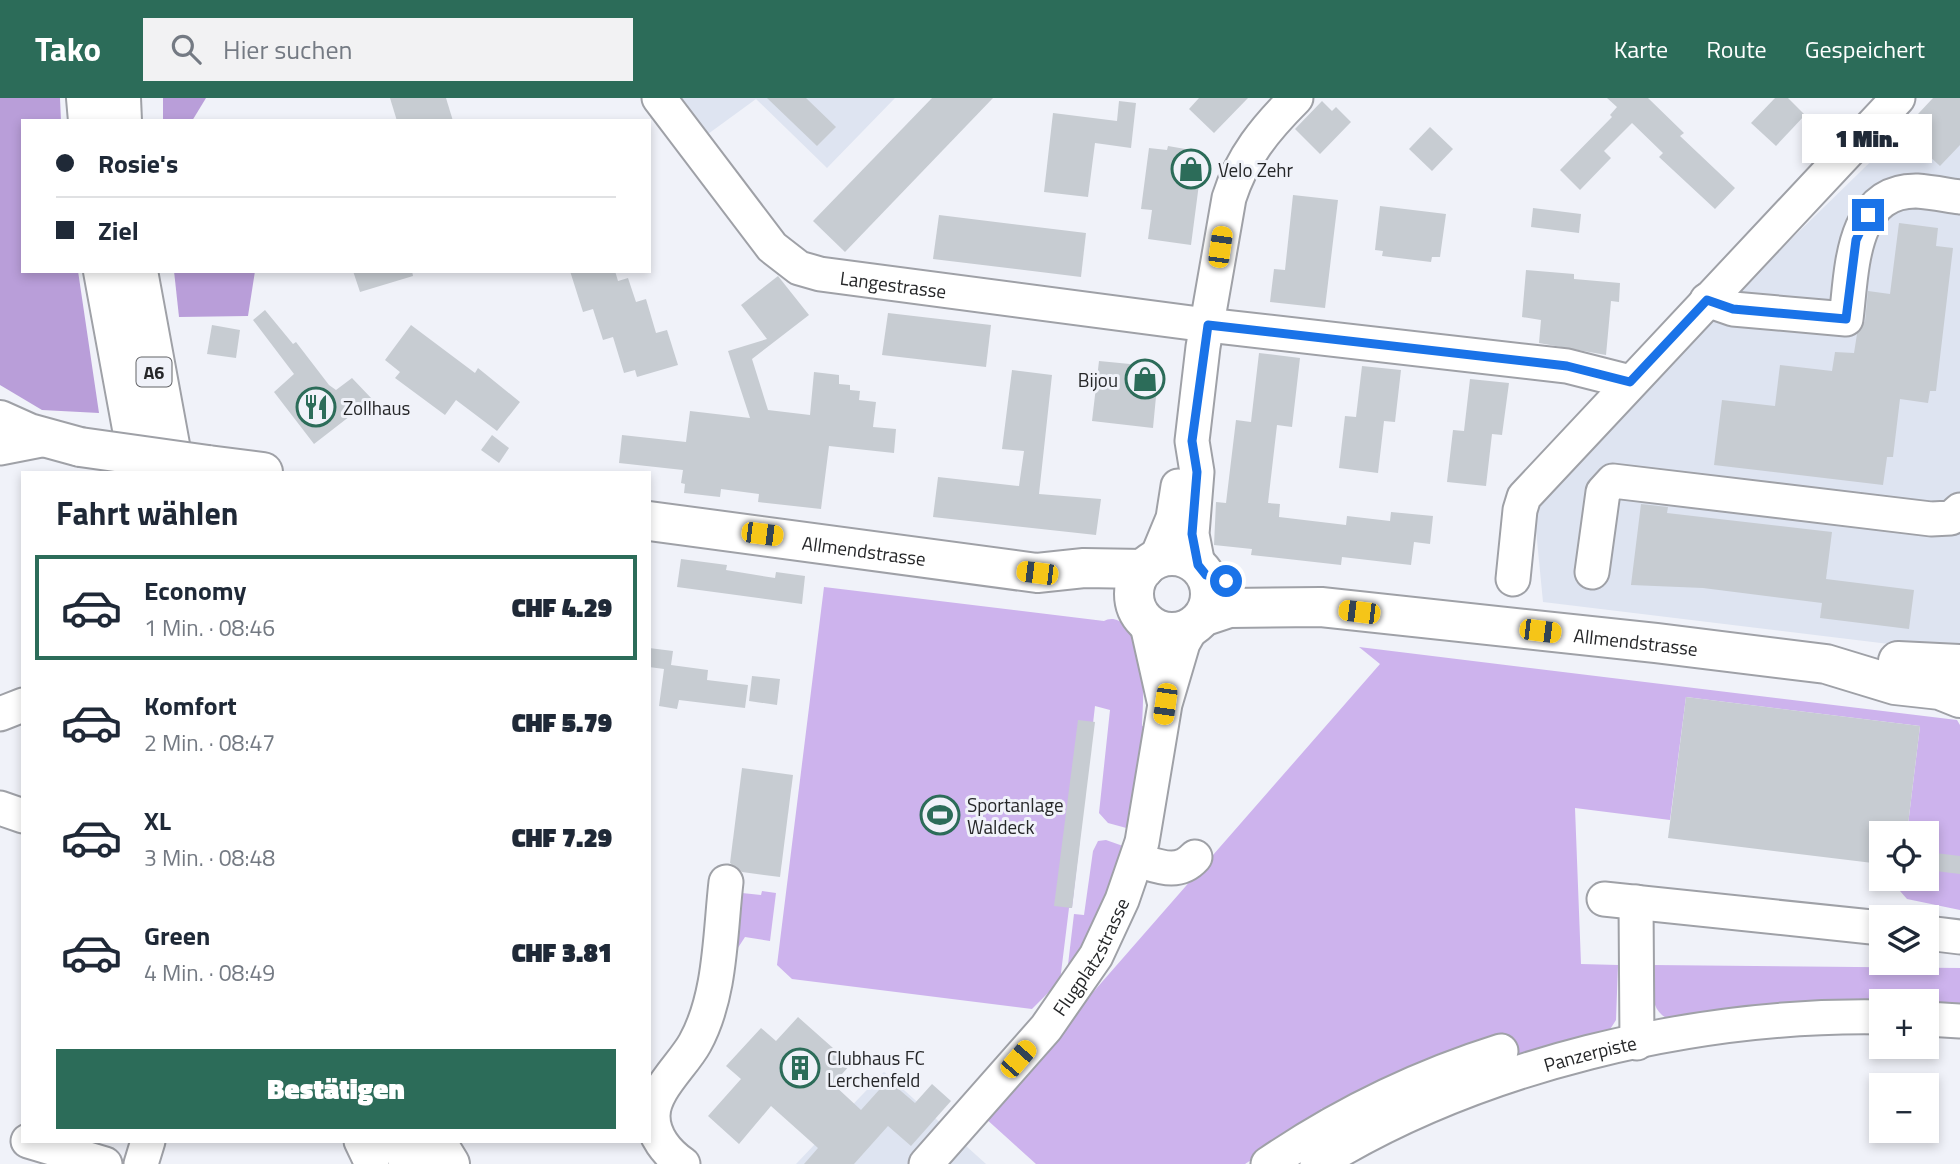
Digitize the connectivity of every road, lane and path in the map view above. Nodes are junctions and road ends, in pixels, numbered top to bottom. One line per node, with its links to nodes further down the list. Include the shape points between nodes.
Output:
1 (86, 98): 6 (main road)
2 (121, 98): 7 (main road)
3 (659, 98): 12 (street, Langestrasse, via 772,247 799,268)
4 (1296, 98): 12 (street, via 1253,145 1236,175)
5 (1898, 98): 11 (street)
6 (88, 119)
7 (122, 119)
8 (1960, 197): 11 (street, via 1901,193 1868,215 1856,240 1846,319 1733,309)
9 (103, 273): 19 (main road, A6)
10 (139, 273): 18 (main road, A6)
11 (1707, 300): 13 (street)
12 (1208, 325): 13 (street, Langestrasse, via 1567,366); 15 (street)
13 (1630, 382): 27 (street, via 1524,497)
14 (0, 420): 16 (main road)
15 (1192, 441): 23 (street, via 1180,470 1168,535); 24 (street, via 1197,472 1192,534)
16 (63, 443): 17 (street); 18 (main road, bridge)
17 (0, 448)
18 (192, 469): 20 (main road)
19 (139, 471)
20 (239, 471)
21 (1960, 510): 25 (street, via 1951,518 1931,519 1613,481 1603,492)
22 (651, 521): 26 (main road, Allmendstrasse)
23 (1150, 564): 24 (main road, via 1175,555); 26 (main road, Allmendstrasse); 29 (main road, via 1135,584)
24 (1202, 570): 28 (main road, Allmendstrasse); 30 (main road, via 1210,596)
25 (1592, 572)
26 (1037, 573): 29 (main road, Allmendstrasse, via 1082,591 1114,596)
27 (1513, 579)
28 (1321, 607): 30 (main road, Allmendstrasse, via 1229,608); 31 (main road, Allmendstrasse)
29 (1141, 615): 30 (main road, via 1166,632); 34 (street, Flugplatzstrasse)
30 (1198, 622): 34 (street, Flugplatzstrasse, via 1183,643)
31 (1826, 664): 32 (main road, Allmendstrasse); 33 (main road, Allmendstrasse)
32 (1960, 664)
33 (1960, 698)
34 (1165, 704): 40 (street, Flugplatzstrasse)
35 (21, 706): 36 (street)
36 (0, 714)
37 (0, 808): 38 (street)
38 (21, 815)
39 (1195, 857): 40 (street, via 1174,869)
40 (1137, 860): 65 (street, Flugplatzstrasse, via 1086,973 998,1070)
41 (726, 882): 64 (street, via 706,1021 654,1102 655,1130)
42 (1604, 899): 43 (street)
43 (1636, 902): 44 (street); 50 (street)
44 (1869, 927)
45 (1939, 934): 46 (street)
46 (1960, 937)
47 (1869, 1018): 50 (street, Panzerpiste, via 1767,1022)
48 (1939, 1020): 49 (street)
49 (1960, 1021)
50 (1637, 1043): 67 (street, Panzerpiste, via 1489,1084 1403,1118)
51 (1501, 1051): 66 (street, via 1392,1093)
52 (0, 1133): 53 (street)
53 (21, 1139)
54 (35, 1143): 59 (street)
55 (147, 1143): 60 (street)
56 (362, 1143): 61 (street)
57 (399, 1143): 62 (main road)
58 (437, 1143): 63 (main road)
59 (105, 1164)
60 (141, 1164)
61 (372, 1164)
62 (411, 1164)
63 (450, 1164)
64 (683, 1164)
65 (926, 1164)
66 (1268, 1164)
67 (1317, 1164)

